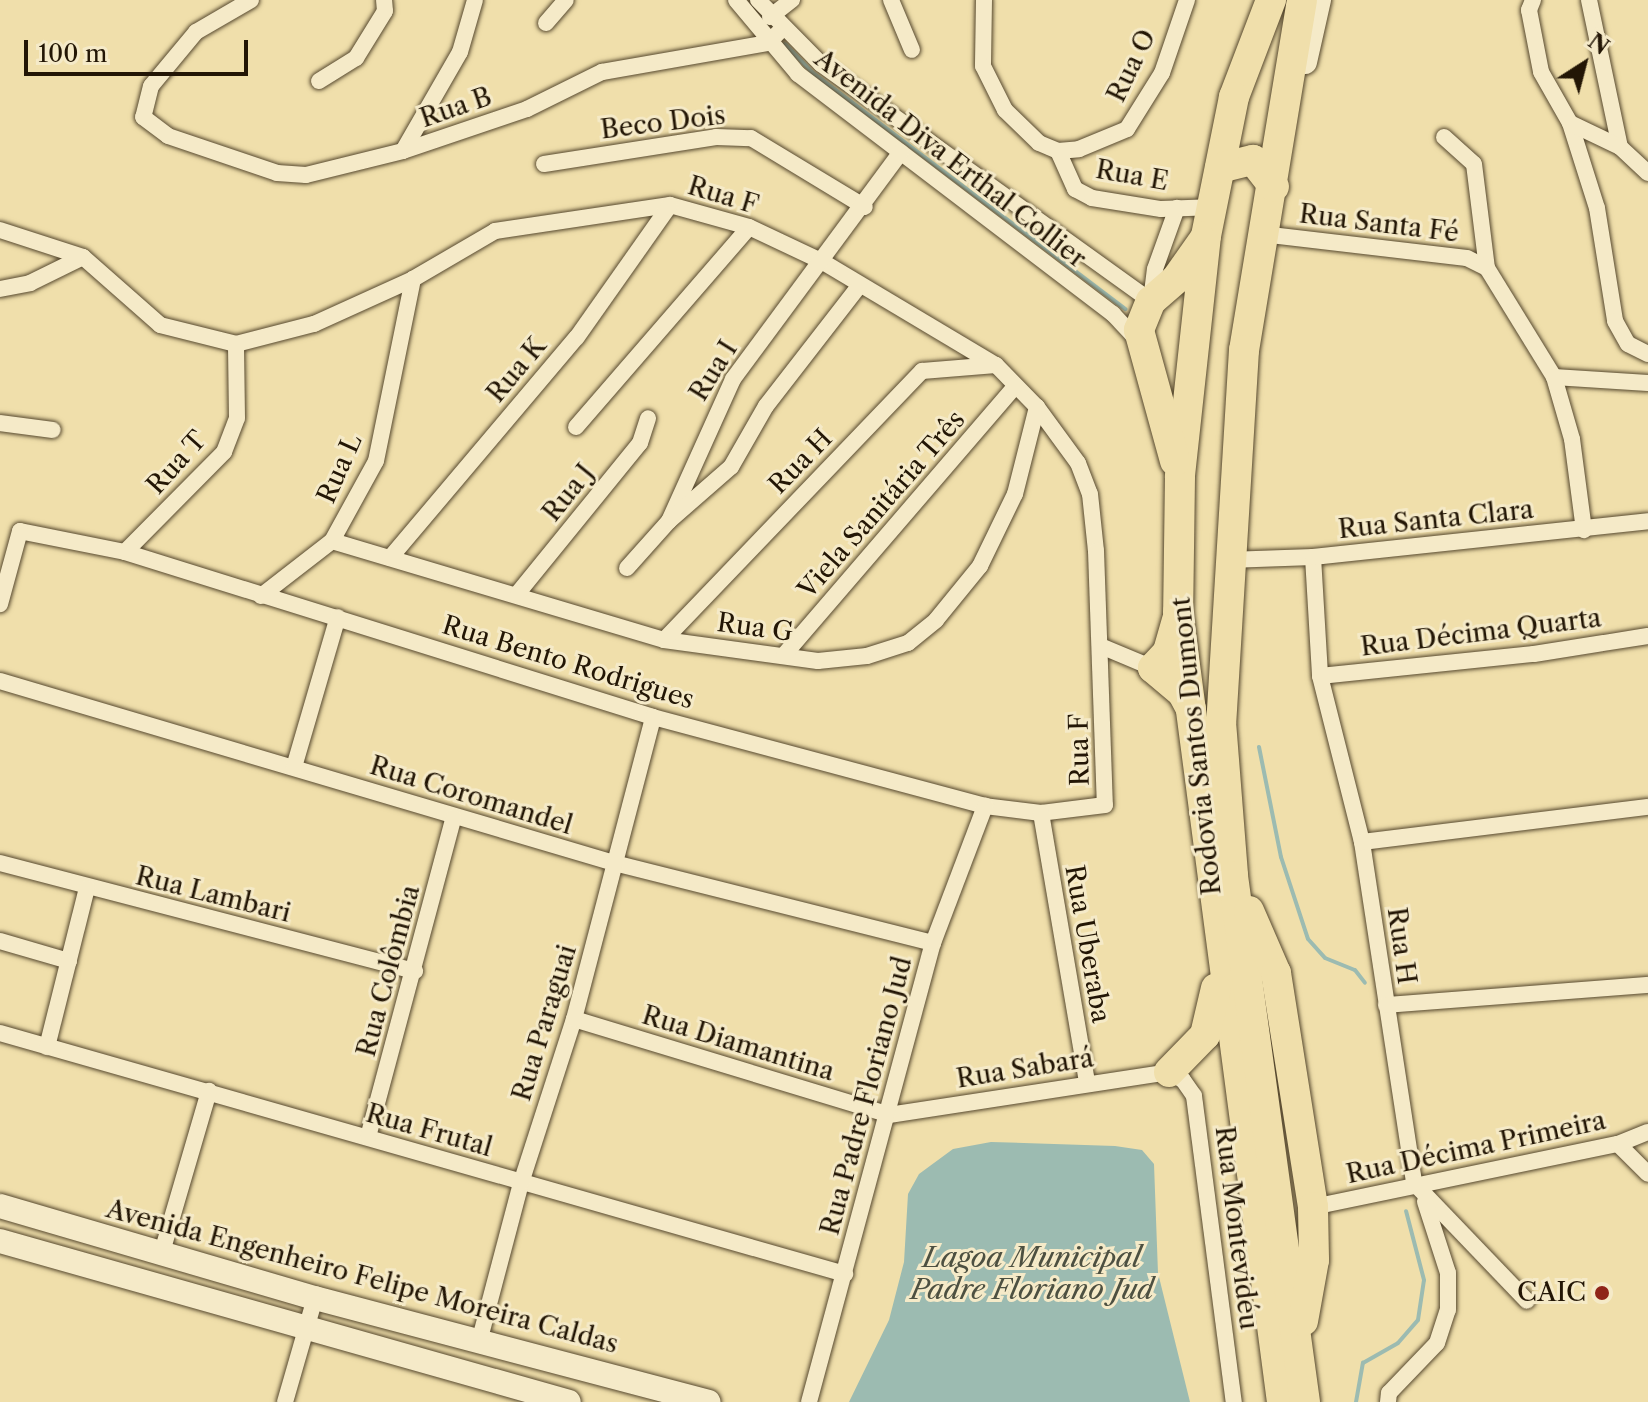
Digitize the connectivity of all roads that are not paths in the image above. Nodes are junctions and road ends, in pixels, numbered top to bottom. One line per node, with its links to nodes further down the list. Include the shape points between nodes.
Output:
1 (251, 0): 24 (street, Rua B, via 196,32 151,86 143,117 168,136 277,173 306,175)
2 (384, 0): 20 (street, via 385,11 356,58)
3 (475, 0): 24 (street, via 440,93)
4 (566, 0): 16 (street)
5 (736, 0): 18 (street, Avenida Diva Erthal Collier)
6 (758, 0): 17 (street, Avenida Diva Erthal Collier)
7 (792, 0): 17 (street)
8 (891, 0): 19 (street)
9 (984, 0): 25 (street, via 983,66 999,99 1039,143)
10 (1187, 0): 25 (street, Rua O, via 1162,73 1127,129 1079,149)
11 (1271, 0): 29 (highway, Rodovia Santos Dumont, via 1234,97)
12 (1302, 0): 27 (highway, Rodovia Santos Dumont)
13 (1319, 0): 27 (street)
14 (1533, 0): 21 (street, via 1529,10 1541,72)
15 (1589, 0): 23 (street)
16 (546, 23)
17 (776, 23): 18 (street); 46 (street, Avenida Diva Erthal Collier, via 938,152)
18 (768, 43): 24 (street, Rua B, via 602,72 527,109); 26 (street, Avenida Diva Erthal Collier, via 798,74)
19 (912, 50)
20 (319, 81)
21 (1570, 123): 23 (street); 49 (street, via 1597,208 1615,321 1628,344)
22 (1444, 137): 42 (street, via 1474,164)
23 (1620, 147): 30 (street)
24 (403, 151)
25 (1058, 151): 35 (street, Rua E, via 1075,189 1092,198)
26 (901, 152): 33 (street, Rua I); 48 (street, Avenida Diva Erthal Collier, via 1113,314)
27 (1279, 153): 31 (highway, Rodovia Santos Dumont)
28 (544, 164): 33 (street, Beco Dois, via 716,137 751,138)
29 (1220, 168): 31 (highway, via 1253,160); 34 (highway, Rodovia Santos Dumont)
30 (1648, 173)
31 (1274, 187): 38 (highway, Rodovia Santos Dumont)
32 (670, 205): 36 (street, Rua F); 43 (street, Rua F, via 495,231); 67 (street, Rua K, via 577,337)
33 (865, 207): 41 (street, Rua I)
34 (1215, 207): 35 (street, Rua E); 39 (highway, Rodovia Santos Dumont)
35 (1177, 208): 46 (street, via 1160,253)
36 (749, 227): 41 (street, Rua F); 57 (street)
37 (0, 230): 40 (street)
38 (1262, 234): 42 (street, Rua Santa Fé, via 1467,258); 68 (highway, Rodovia Santos Dumont, via 1244,350)
39 (1206, 236): 46 (highway, via 1183,271); 59 (highway, Rodovia Santos Dumont)
40 (83, 257): 45 (street, via 30,283); 47 (street, Rua F, via 160,325)
41 (823, 262): 44 (street, Rua F); 60 (street, Rua I, via 733,379)
42 (1487, 268): 51 (street)
43 (413, 279): 47 (street, Rua F, via 314,324); 63 (street, Rua L, via 376,461)
44 (859, 286): 50 (street, Rua F); 60 (street, via 766,406 731,467)
45 (0, 289)
46 (1151, 301): 48 (highway, via 1139,330)
47 (236, 344): 65 (street, Rua T, via 237,418 224,452)
48 (1144, 348): 59 (highway)
49 (1648, 354)
50 (996, 365): 53 (street, Rua F); 76 (street, Rua H, via 922,371)
51 (1554, 377): 52 (street); 62 (street, via 1572,439)
52 (1648, 383)
53 (1015, 386): 54 (street, Rua F); 78 (street, Viela Sanitária Três)
54 (1037, 407): 77 (street, Rua F, via 1078,463 1090,494); 78 (street, Rua G, via 1015,494 980,566 936,620 908,643 867,656 818,661)
55 (648, 418): 70 (street, Rua J, via 640,443)
56 (0, 423): 58 (street)
57 (576, 427)
58 (53, 430)
59 (1180, 477): 64 (highway, Rodovia Santos Dumont)
60 (669, 521): 69 (street)
61 (1648, 521): 62 (street, Rua Santa Clara)
62 (1584, 530): 66 (street, Rua Santa Clara)
63 (332, 541): 67 (street, Rua G); 71 (street, Rua L)
64 (1180, 544): 68 (highway); 73 (highway, Rodovia Santos Dumont)
65 (125, 552): 71 (street, Rua Bento Rodrigues); 72 (street, Rua Bento Rodrigues, via 20,531)
66 (1313, 557): 68 (street, Rua Santa Clara); 80 (street, Rua H)
67 (390, 558): 70 (street, Rua G)
68 (1227, 560): 93 (highway, Rodovia Santos Dumont, via 1221,722)
69 (627, 568)
70 (518, 593): 76 (street, Rua G)
71 (261, 596): 74 (street, Rua Bento Rodrigues)
72 (0, 604)
73 (1178, 612): 79 (highway, via 1172,643); 82 (highway, Rodovia Santos Dumont)
74 (338, 617): 83 (street, Rua Bento Rodrigues); 84 (street)
75 (1648, 636): 80 (street, Rua Décima Quarta, via 1534,654)
76 (664, 640): 78 (street, Rua G)
77 (1103, 647): 79 (street); 85 (street, Rua F)
78 (784, 655)
79 (1153, 668): 82 (highway, via 1182,692)
80 (1320, 676): 90 (street, Rua H)
81 (0, 681): 84 (street, Rua Coromandel)
82 (1192, 710): 97 (highway, Rodovia Santos Dumont)
83 (653, 717): 86 (street, Rua Bento Rodrigues); 92 (street, Rua Paraguai)
84 (294, 767): 89 (street, Rua Coromandel)
85 (1105, 805): 88 (street, Rua Bento Rodrigues)
86 (985, 806): 88 (street, Rua Bento Rodrigues); 96 (street, Rua Padre Floriano Jud)
87 (1648, 807): 90 (street)
88 (1041, 813): 106 (street, Rua Uberaba)
89 (454, 817): 92 (street, Rua Coromandel); 99 (street, Rua Colômbia)
90 (1362, 842): 101 (street, Rua H)
91 (0, 863): 94 (street, Rua Lambari)
92 (614, 863): 96 (street, Rua Coromandel); 102 (street, Rua Paraguai)
93 (1233, 876): 116 (highway, via 1276,973); 124 (highway, Rodovia Santos Dumont)
94 (87, 888): 98 (street); 99 (street, Rua Lambari)
95 (0, 941): 98 (street)
96 (933, 943): 108 (street, Rua Padre Floriano Jud)
97 (1220, 950): 105 (highway, via 1213,1014 1205,1035); 130 (highway, Rodovia Santos Dumont)
98 (69, 961): 104 (street)
99 (415, 971): 110 (street, Rua Colômbia)
100 (1648, 985): 101 (street)
101 (1386, 1005): 114 (street, Rua H)
102 (574, 1019): 108 (street, Rua Diamantina); 113 (street, Rua Paraguai)
103 (0, 1033): 104 (street, Rua Frutal)
104 (47, 1047): 107 (street, Rua Frutal)
105 (1169, 1072): 106 (street, Rua Sabará); 129 (street, Rua Montevidéu, via 1194,1096)
106 (1087, 1083): 108 (street, Rua Sabará)
107 (209, 1091): 110 (street, Rua Frutal); 118 (street)
108 (889, 1115): 119 (street, Rua Padre Floriano Jud)
109 (1648, 1132): 111 (street, Rua Décima Primeira)
110 (368, 1137): 113 (street, Rua Frutal)
111 (1618, 1144): 112 (street); 114 (street, Rua Décima Primeira)
112 (1648, 1174)
113 (521, 1183): 119 (street, Rua Frutal); 123 (street, Rua Paraguai)
114 (1414, 1183): 116 (street, Rua Décima Primeira); 121 (street); 132 (street, via 1434,1218 1448,1273 1448,1310 1437,1343 1389,1393)
115 (0, 1206): 118 (street, Avenida Engenheiro Felipe Moreira Caldas)
116 (1313, 1207): 124 (highway, via 1314,1260)
117 (0, 1241): 122 (street)
118 (162, 1252): 120 (street, Avenida Engenheiro Felipe Moreira Caldas)
119 (845, 1274): 128 (street, Rua Padre Floriano Jud)
120 (315, 1298): 122 (street); 123 (street, Avenida Engenheiro Felipe Moreira Caldas)
121 (1527, 1301)
122 (308, 1329): 125 (street); 126 (street)
123 (479, 1342): 127 (street, Avenida Engenheiro Felipe Moreira Caldas)
124 (1299, 1353): 131 (highway, Rodovia Santos Dumont)
125 (285, 1402)
126 (569, 1402)
127 (709, 1402)
128 (809, 1402)
129 (1234, 1402)
130 (1282, 1402)
131 (1305, 1402)
132 (1388, 1402)

